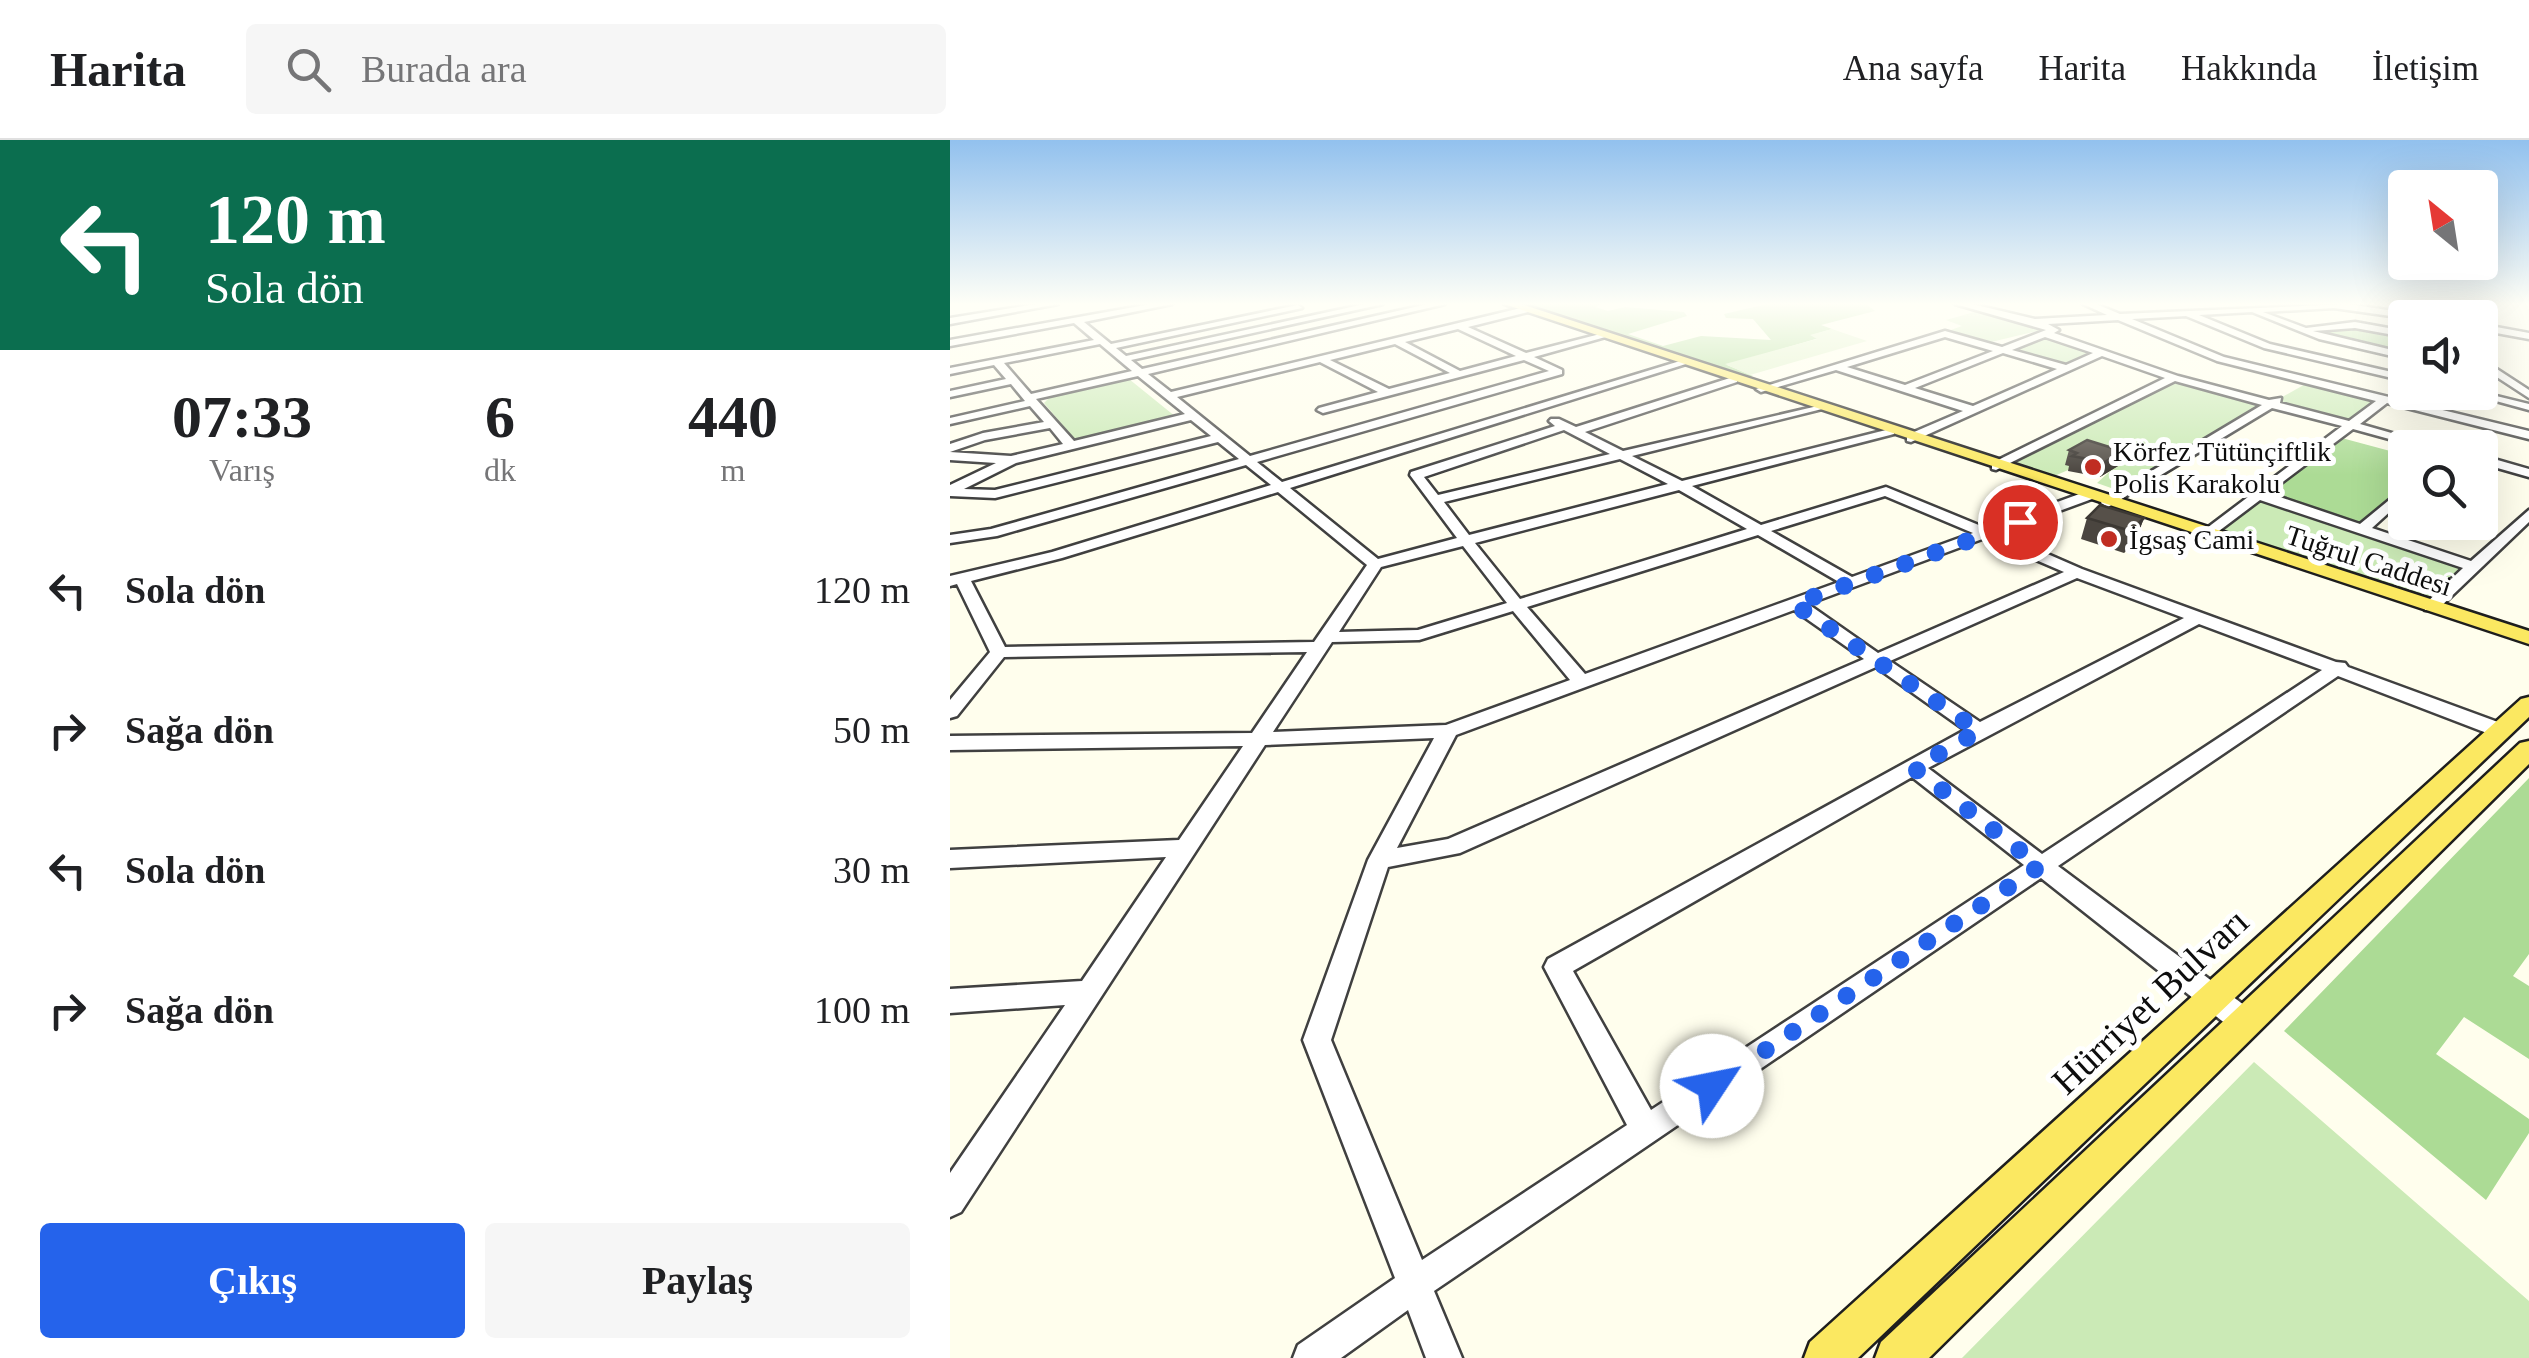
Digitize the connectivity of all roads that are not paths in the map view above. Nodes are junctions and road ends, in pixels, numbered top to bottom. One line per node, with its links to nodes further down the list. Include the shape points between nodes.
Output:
1 (1004, 361): 18 (street)
2 (1126, 361): 24 (street)
3 (1190, 361): 24 (street)
4 (1312, 361): 39 (street)
5 (1324, 361): 35 (street)
6 (1432, 361): 25 (street)
7 (1505, 361): 25 (street)
8 (1534, 361): 36 (street, via 1558,372)
9 (1678, 361): 19 (main road, Tuğrul Caddesi)
10 (1858, 361): 20 (street)
11 (1974, 361): 32 (street)
12 (2040, 361): 21 (street)
13 (2083, 361): 21 (street)
14 (2125, 361): 28 (street)
15 (2227, 361): 31 (street)
16 (2331, 361): 22 (street)
17 (2377, 361): 22 (street)
18 (998, 362): 23 (street); 29 (street)
19 (1684, 363): 30 (main road, Tuğrul Caddesi); 47 (street)
20 (1838, 367): 32 (street); 33 (street)
21 (2065, 368): 48 (street)
22 (2366, 369): 26 (street); 34 (street)
23 (950, 371)
24 (1140, 372): 39 (street); 41 (street)
25 (1456, 374): 35 (street)
26 (2388, 374)
27 (2500, 375): 38 (street)
28 (2174, 378): 43 (street); 65 (street)
29 (1016, 380): 37 (street); 41 (street)
30 (1732, 380): 33 (main road, Tuğrul Caddesi); 54 (street)
31 (2309, 382): 34 (street); 43 (street)
32 (1906, 388): 48 (street)
33 (1761, 389): 45 (main road, Tuğrul Caddesi)
34 (2337, 389): 42 (street)
35 (1386, 392): 46 (street); 49 (street)
36 (1489, 392): 47 (street); 49 (street)
37 (950, 394)
38 (2529, 395)
39 (1168, 396): 50 (street)
40 (2498, 399): 44 (street)
41 (1033, 400): 51 (street); 52 (street)
42 (2384, 400): 53 (street); 57 (street)
43 (2270, 404): 53 (street); 73 (street)
44 (2529, 406)
45 (1818, 408): 55 (main road, Tuğrul Caddesi); 61 (street)
46 (1323, 410)
47 (1531, 410): 54 (street); 68 (street)
48 (1972, 410): 55 (street)
49 (1419, 412): 63 (street)
50 (1192, 416): 58 (street); 59 (street)
51 (950, 421)
52 (1053, 424): 59 (street); 60 (street)
53 (2355, 425): 56 (street); 70 (street)
54 (1571, 429): 61 (street); 72 (street, via 1416,475)
55 (1900, 434): 65 (main road, Tuğrul Caddesi); 67 (street)
56 (2388, 434)
57 (2529, 435)
58 (1218, 438): 63 (street); 69 (street, via 994,494)
59 (1071, 445): 62 (street)
60 (950, 452): 62 (street)
61 (1623, 456): 67 (street); 72 (street)
62 (1012, 460): 69 (street)
63 (1246, 462): 68 (street); 80 (street)
64 (2498, 464): 66 (street)
65 (1996, 466): 71 (main road, Tuğrul Caddesi)
66 (2529, 473)
67 (1682, 486): 76 (street); 81 (street)
68 (1277, 487): 82 (street); 85 (street)
69 (950, 491)
70 (2257, 494): 77 (street); 79 (street)
71 (2087, 496): 73 (main road, Tuğrul Caddesi); 78 (street)
72 (1435, 500): 81 (street)
73 (2108, 503): 79 (main road, Tuğrul Caddesi)
74 (2388, 507): 77 (street)
75 (2529, 514): 83 (street)
76 (1758, 529): 78 (street, via 1886,491); 86 (street); 88 (street)
77 (2363, 529): 83 (street)
78 (1986, 534): 84 (street); 86 (street)
79 (2206, 534): 89 (main road, Tuğrul Caddesi)
80 (950, 540)
81 (1468, 540): 82 (street); 88 (street)
82 (1376, 564): 92 (street)
83 (2470, 566): 89 (street)
84 (2077, 572): 90 (street); 94 (street)
85 (956, 581): 93 (street)
86 (1852, 583): 87 (street)
87 (1794, 604): 94 (street); 96 (street)
88 (1514, 605): 92 (street, via 1420,636); 96 (street)
89 (2431, 606): 91 (main road, Tuğrul Caddesi)
90 (2201, 616): 95 (street); 101 (street)
91 (2529, 638)
92 (1323, 642): 93 (street); 102 (street)
93 (1000, 652): 98 (street)
94 (1879, 659): 101 (street); 108 (street, via 1452,847)
95 (2339, 667): 99 (street); 109 (street)
96 (1582, 682): 100 (street)
97 (2529, 704): 99 (main road, Hürriyet Bulvarı)
98 (950, 712)
99 (2499, 730): 112 (main road, Hürriyet Bulvarı)
100 (1448, 731): 102 (street); 108 (street)
101 (1979, 731): 105 (street)
102 (1258, 739): 103 (street); 106 (street)
103 (950, 743)
104 (2529, 749): 113 (main road)
105 (1914, 768): 109 (street); 114 (street, via 1558,967)
106 (1185, 848): 107 (street); 110 (street)
107 (950, 860)
108 (1379, 860): 116 (street, via 1317,1040)
109 (2040, 866): 112 (street); 114 (street)
110 (1089, 992): 111 (street); 115 (street)
111 (950, 1000)
112 (2215, 1000): 113 (street); 119 (main road, Hürriyet Bulvarı)
113 (2246, 1022): 120 (main road)
114 (1646, 1130): 116 (street)
115 (950, 1201)
116 (1414, 1285): 117 (street); 118 (street)
117 (1311, 1358)
118 (1444, 1358)
119 (1826, 1358)
120 (1897, 1358)

